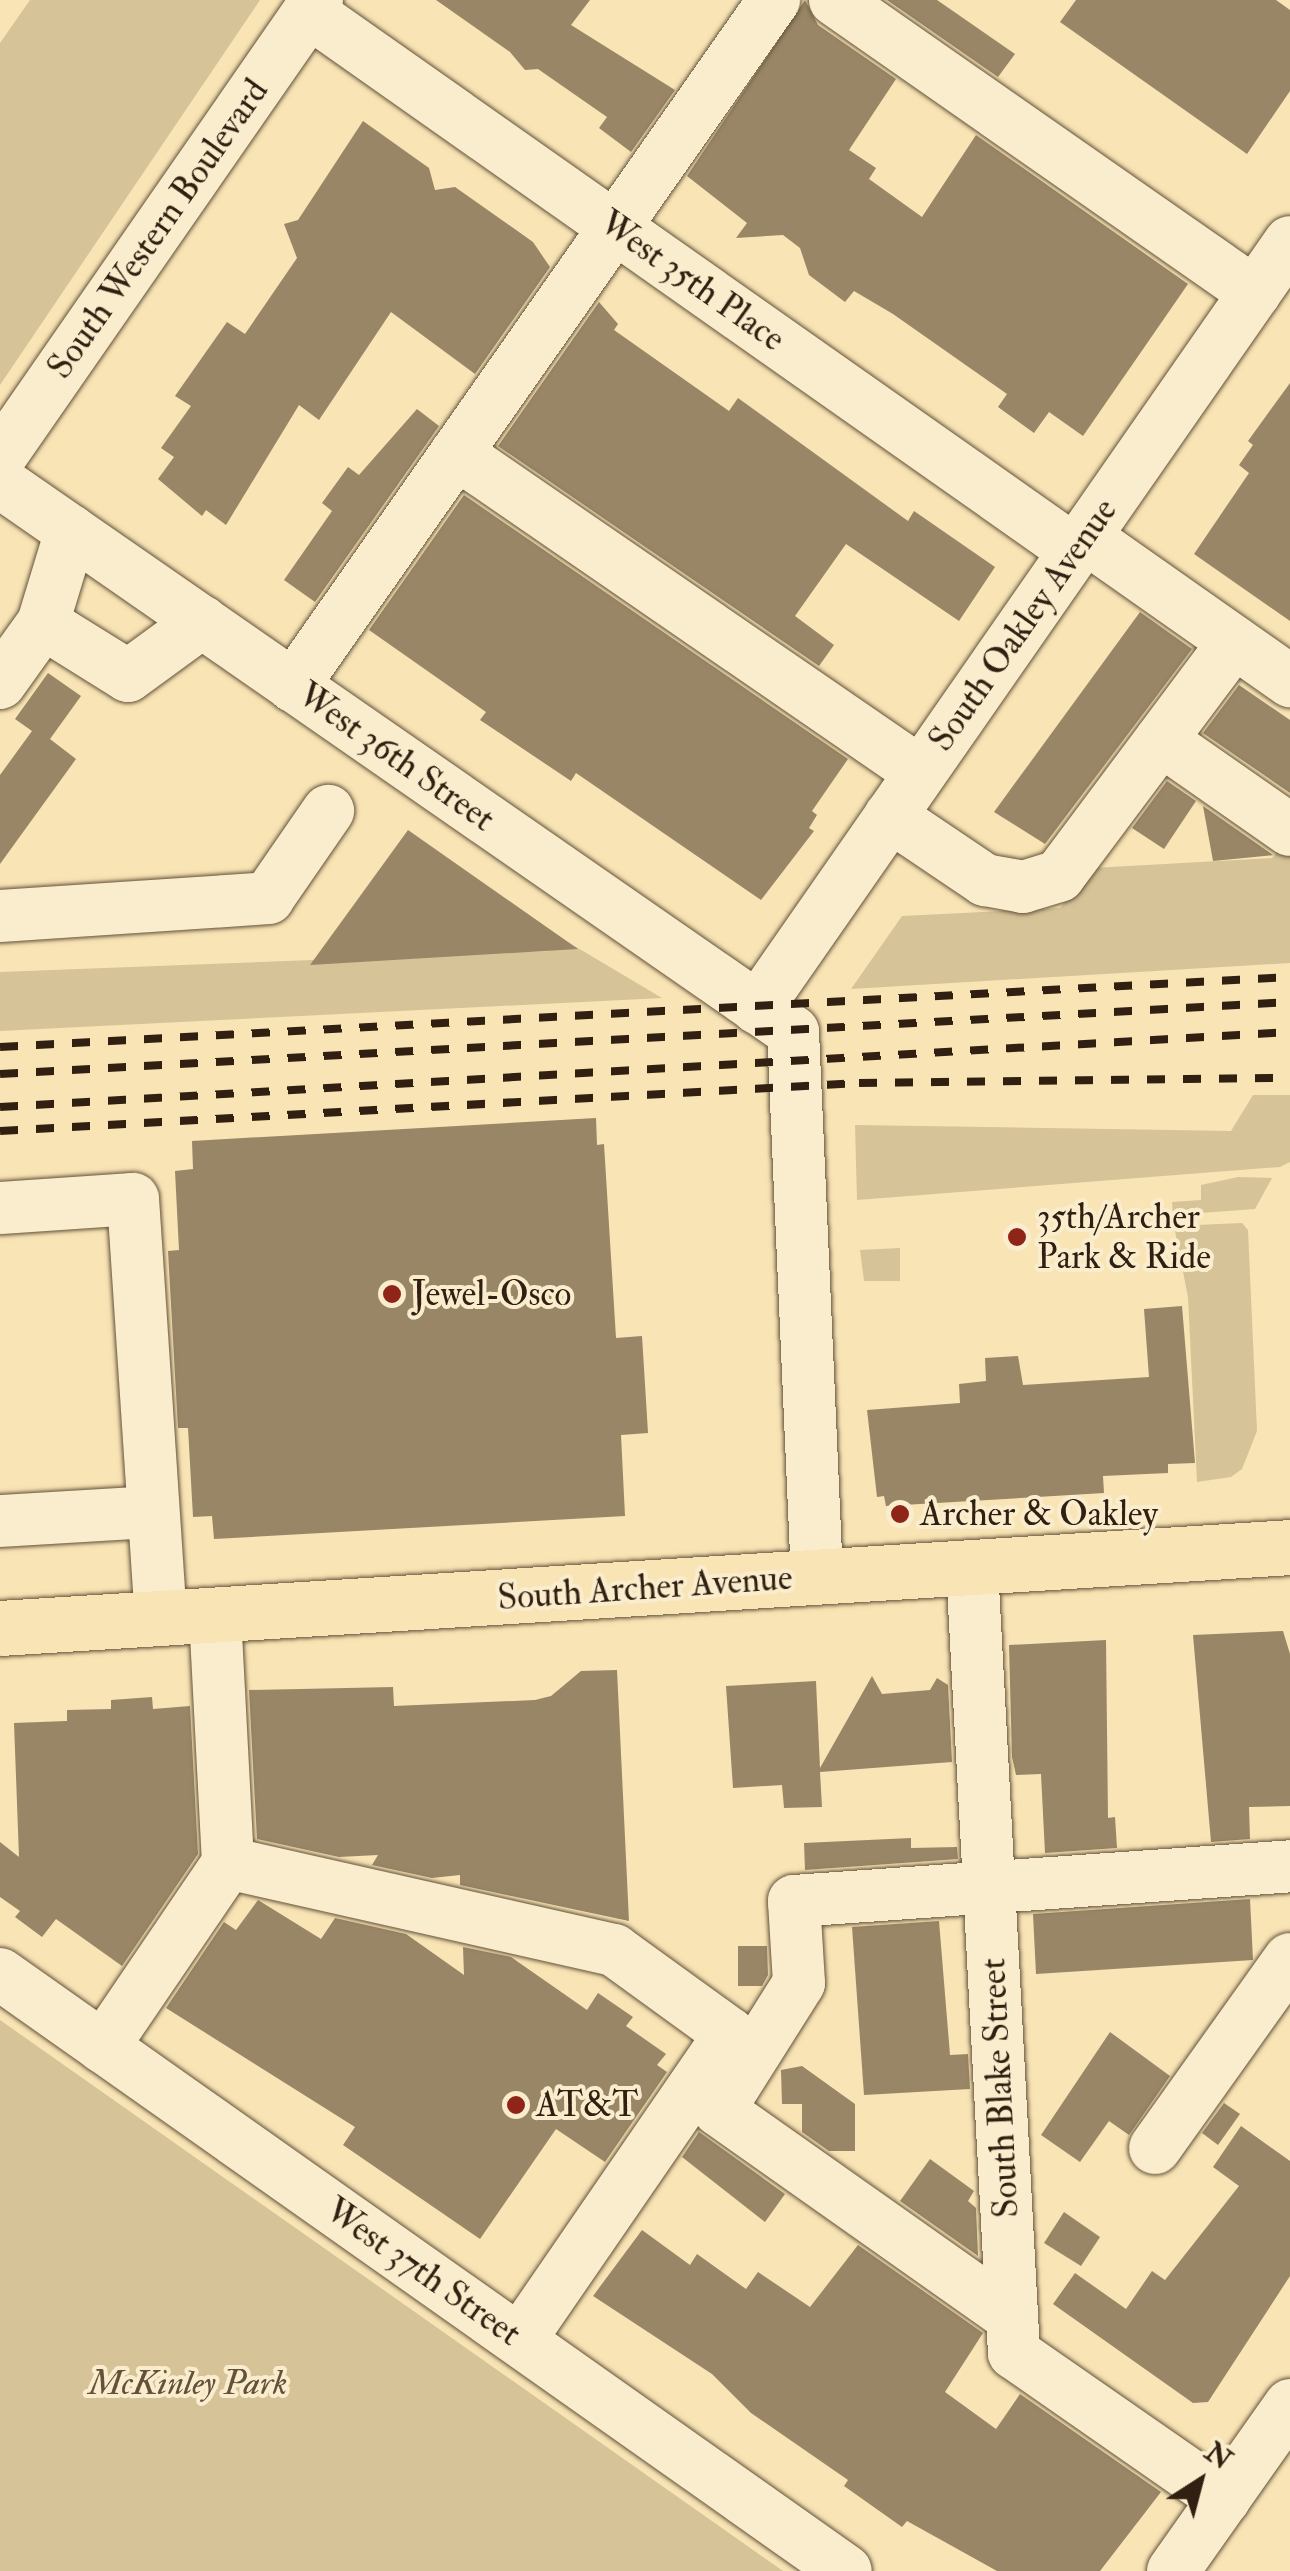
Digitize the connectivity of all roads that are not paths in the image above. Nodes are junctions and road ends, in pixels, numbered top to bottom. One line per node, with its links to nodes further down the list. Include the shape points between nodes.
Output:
1 (774, 0): 4 (street)
2 (836, 0): 6 (street)
3 (313, 6): 4 (street, West 35th Place); 8 (street, South Western Boulevard)
4 (614, 226): 7 (street); 11 (street, West 35th Place)
5 (1289, 246): 6 (street, South Oakley Avenue)
6 (1254, 293): 11 (street, South Oakley Avenue)
7 (456, 453): 17 (street); 19 (street)
8 (0, 457)
9 (0, 482): 10 (street, West 36th Street)
10 (71, 531): 12 (street, West 36th Street); 13 (street)
11 (1080, 544): 14 (street, West 35th Place); 19 (street, South Oakley Avenue)
12 (202, 622): 13 (street, via 128,676); 17 (street, West 36th Street)
13 (43, 624): 16 (street)
14 (1234, 642): 15 (street, West 35th Place); 18 (street)
15 (1290, 680)
16 (0, 683)
17 (293, 686): 24 (street, West 36th Street)
18 (1161, 740): 21 (street, via 1060,876 1023,886 986,880); 22 (street)
19 (920, 772): 21 (street, South Oakley Avenue)
20 (328, 811): 23 (street, via 268,898)
21 (890, 816): 24 (street, South Oakley Avenue)
22 (1290, 830)
23 (0, 916)
24 (775, 1020): 30 (street)
25 (0, 1208): 26 (street, via 133,1199)
26 (154, 1512): 27 (street); 32 (street)
27 (0, 1521)
28 (1290, 1548): 29 (main road, South Archer Avenue)
29 (972, 1567): 30 (main road, South Archer Avenue); 36 (street, South Blake Street)
30 (817, 1577): 31 (main road, South Archer Avenue)
31 (215, 1614): 32 (main road, South Archer Avenue); 34 (street)
32 (160, 1618): 33 (main road, South Archer Avenue)
33 (0, 1628)
34 (228, 1864): 39 (street); 42 (street, via 614,1950 730,2034)
35 (1290, 1866): 36 (street)
36 (989, 1887): 41 (street, South Blake Street); 41 (street, via 794,1901 799,1983 719,2110)
37 (1290, 1959): 40 (street)
38 (0, 1974): 39 (street, West 37th Street)
39 (103, 2046): 42 (street, West 37th Street)
40 (1155, 2148)
41 (1012, 2317): 44 (street, South Blake Street, via 1014,2353)
42 (520, 2340): 45 (street, West 37th Street)
43 (1290, 2404): 44 (street)
44 (1224, 2498): 46 (street)
45 (846, 2571)
46 (1173, 2571)

